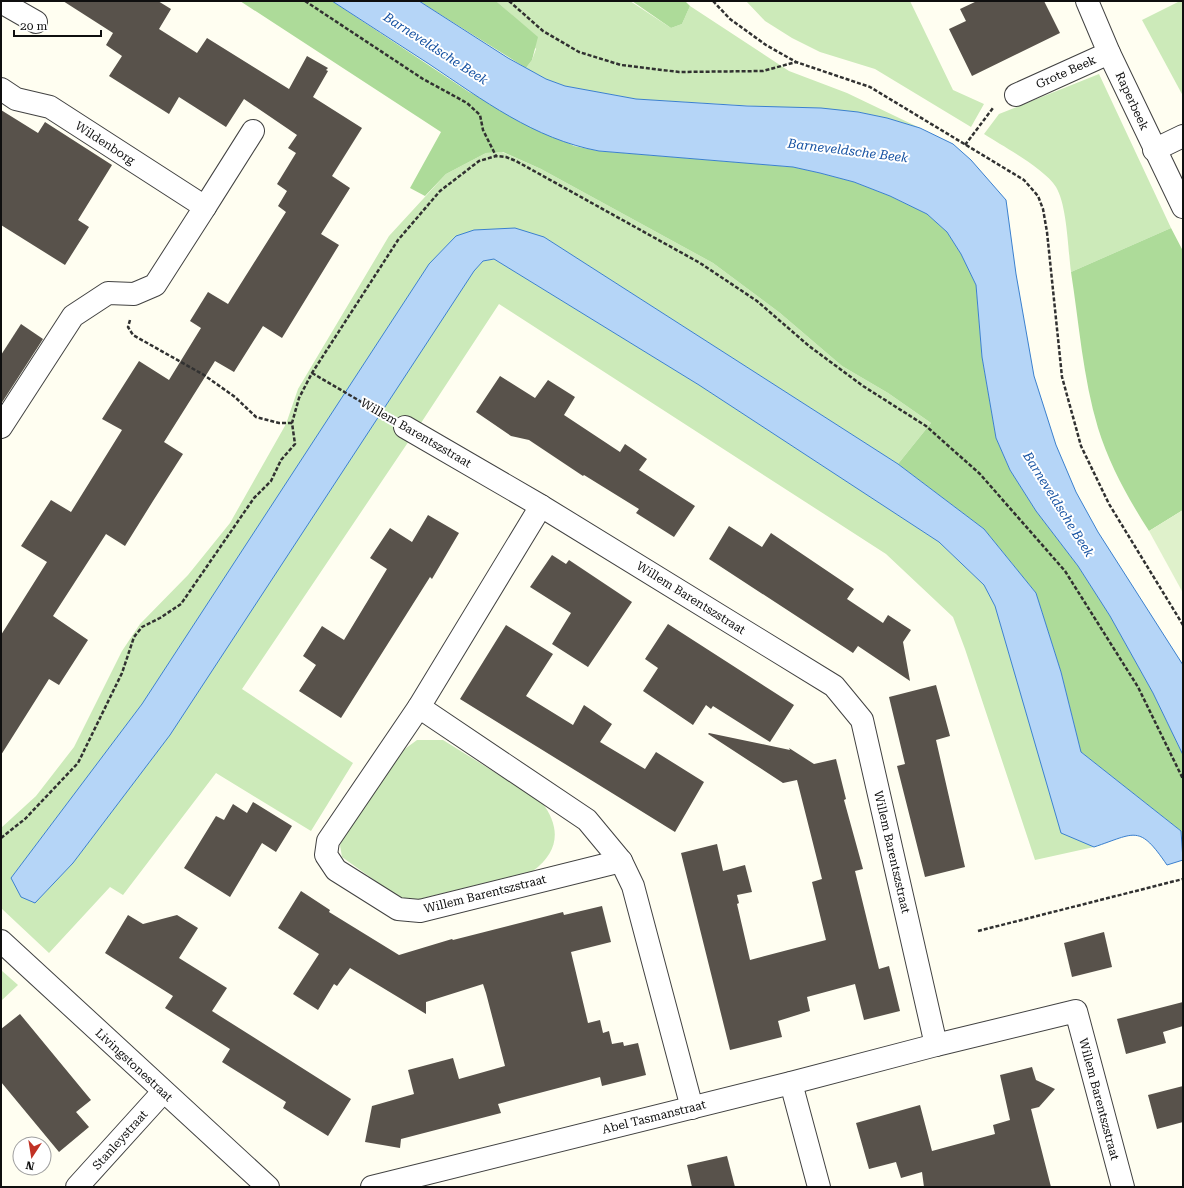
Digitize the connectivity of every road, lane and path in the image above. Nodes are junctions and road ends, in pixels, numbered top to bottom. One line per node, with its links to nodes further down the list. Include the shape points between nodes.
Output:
1 (305, 1): 15 (path, via 423,79 467,103 480,115 483,130)
2 (509, 1): 8 (path, via 543,31 579,52 621,65 694,72 763,70)
3 (713, 1): 8 (path, via 730,19 766,45)
4 (1087, 1): 7 (street, Grote Beek)
5 (1, 2): 6 (street)
6 (36, 22)
7 (1109, 53): 10 (street, Grote Beek); 14 (street, Raperbeek)
8 (796, 62): 13 (path, via 870,87)
9 (1, 89): 17 (street, Wildenborg, via 16,99 50,107)
10 (1016, 95): 13 (path, via 993,107)
11 (253, 131): 17 (street)
12 (1183, 136): 14 (street)
13 (965, 145): 24 (path, via 1024,180 1038,196 1047,232 1062,377 1081,446 1109,504)
14 (1154, 150): 16 (street, Raperbeek)
15 (496, 156): 19 (path, via 479,161 440,191 398,240); 26 (path, via 516,161 700,263 757,301 809,346 863,386 926,426 980,474 1065,571 1138,687)
16 (1183, 207)
17 (205, 208): 18 (street, via 155,285)
18 (134, 294): 20 (path, via 128,327 133,335 204,375 235,397 256,417 279,423); 21 (street, via 108,293 73,316)
19 (312, 373): 20 (path, via 299,398); 22 (path, Willem Barentszstraat)
20 (292, 423): 27 (path, via 295,444 281,460 271,481 254,498 198,581 180,604 142,627 134,637 122,673 78,763 25,819)
21 (1, 427)
22 (405, 427): 23 (street, Willem Barentszstraat)
23 (541, 506): 25 (street, Willem Barentszstraat); 32 (street, Willem Barentszstraat, via 834,686 862,720)
24 (1183, 625)
25 (418, 707): 28 (street, via 587,820); 28 (street, Willem Barentszstraat, via 328,841 326,855 336,870 398,909 420,910)
26 (1183, 779)
27 (1, 838)
28 (620, 861): 35 (street, via 633,886)
29 (1181, 879): 30 (path)
30 (978, 931)
31 (1, 941): 34 (street, Livingstonestraat)
32 (936, 1045): 33 (street, Abel Tasmanstraat); 40 (street, Willem Barentszstraat, via 1076,1011)
33 (791, 1083): 35 (street, Abel Tasmanstraat); 39 (street)
34 (163, 1092): 36 (street, Stanleystraat); 37 (street, Livingstonestraat)
35 (692, 1108): 38 (street, Abel Tasmanstraat)
36 (77, 1187)
37 (268, 1187)
38 (372, 1187)
39 (819, 1187)
40 (1123, 1187)

